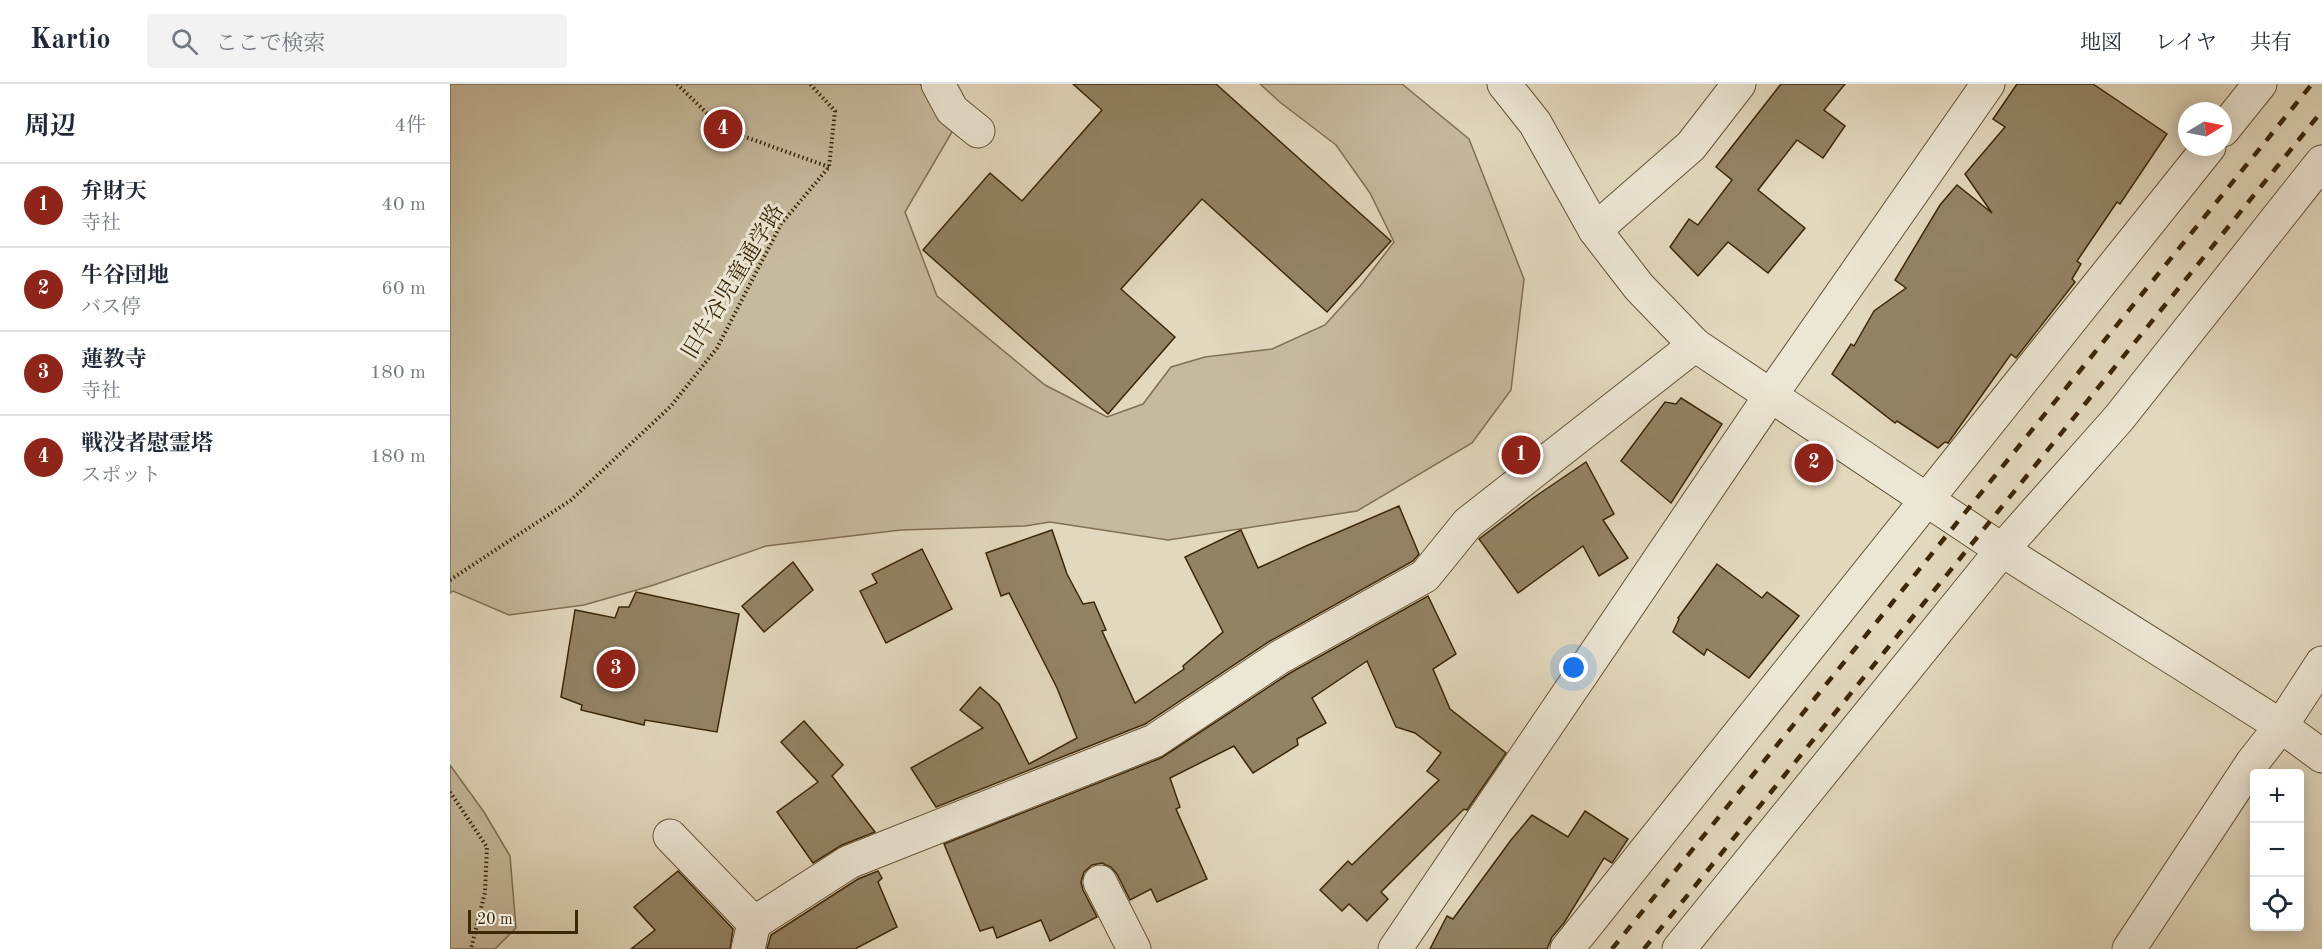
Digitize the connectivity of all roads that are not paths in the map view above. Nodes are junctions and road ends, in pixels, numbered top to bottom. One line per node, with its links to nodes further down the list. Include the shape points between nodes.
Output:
1 (938, 84): 7 (street, via 952,110)
2 (1504, 84): 10 (street, via 1534,123)
3 (1739, 84): 10 (street, via 1691,146)
4 (1988, 84): 12 (street)
5 (2260, 84): 6 (street)
6 (2232, 119)
7 (978, 131)
8 (2202, 156): 13 (street)
9 (2322, 162): 14 (street, via 2120,418)
10 (1595, 230): 11 (street, via 1639,287)
11 (1695, 345): 12 (street); 20 (street, via 1468,523 1425,576 1280,657 1154,741 849,862)
12 (1771, 396): 13 (street); 22 (street)
13 (1926, 499): 14 (street); 23 (street)
14 (2002, 550): 16 (street); 24 (street)
15 (2322, 663): 16 (street)
16 (2281, 726): 17 (street); 25 (street)
17 (2322, 756)
18 (670, 836): 20 (street)
19 (1100, 882): 21 (street)
20 (751, 936)
21 (1134, 949)
22 (1395, 949)
23 (1567, 949)
24 (1679, 949)
25 (2128, 949)

